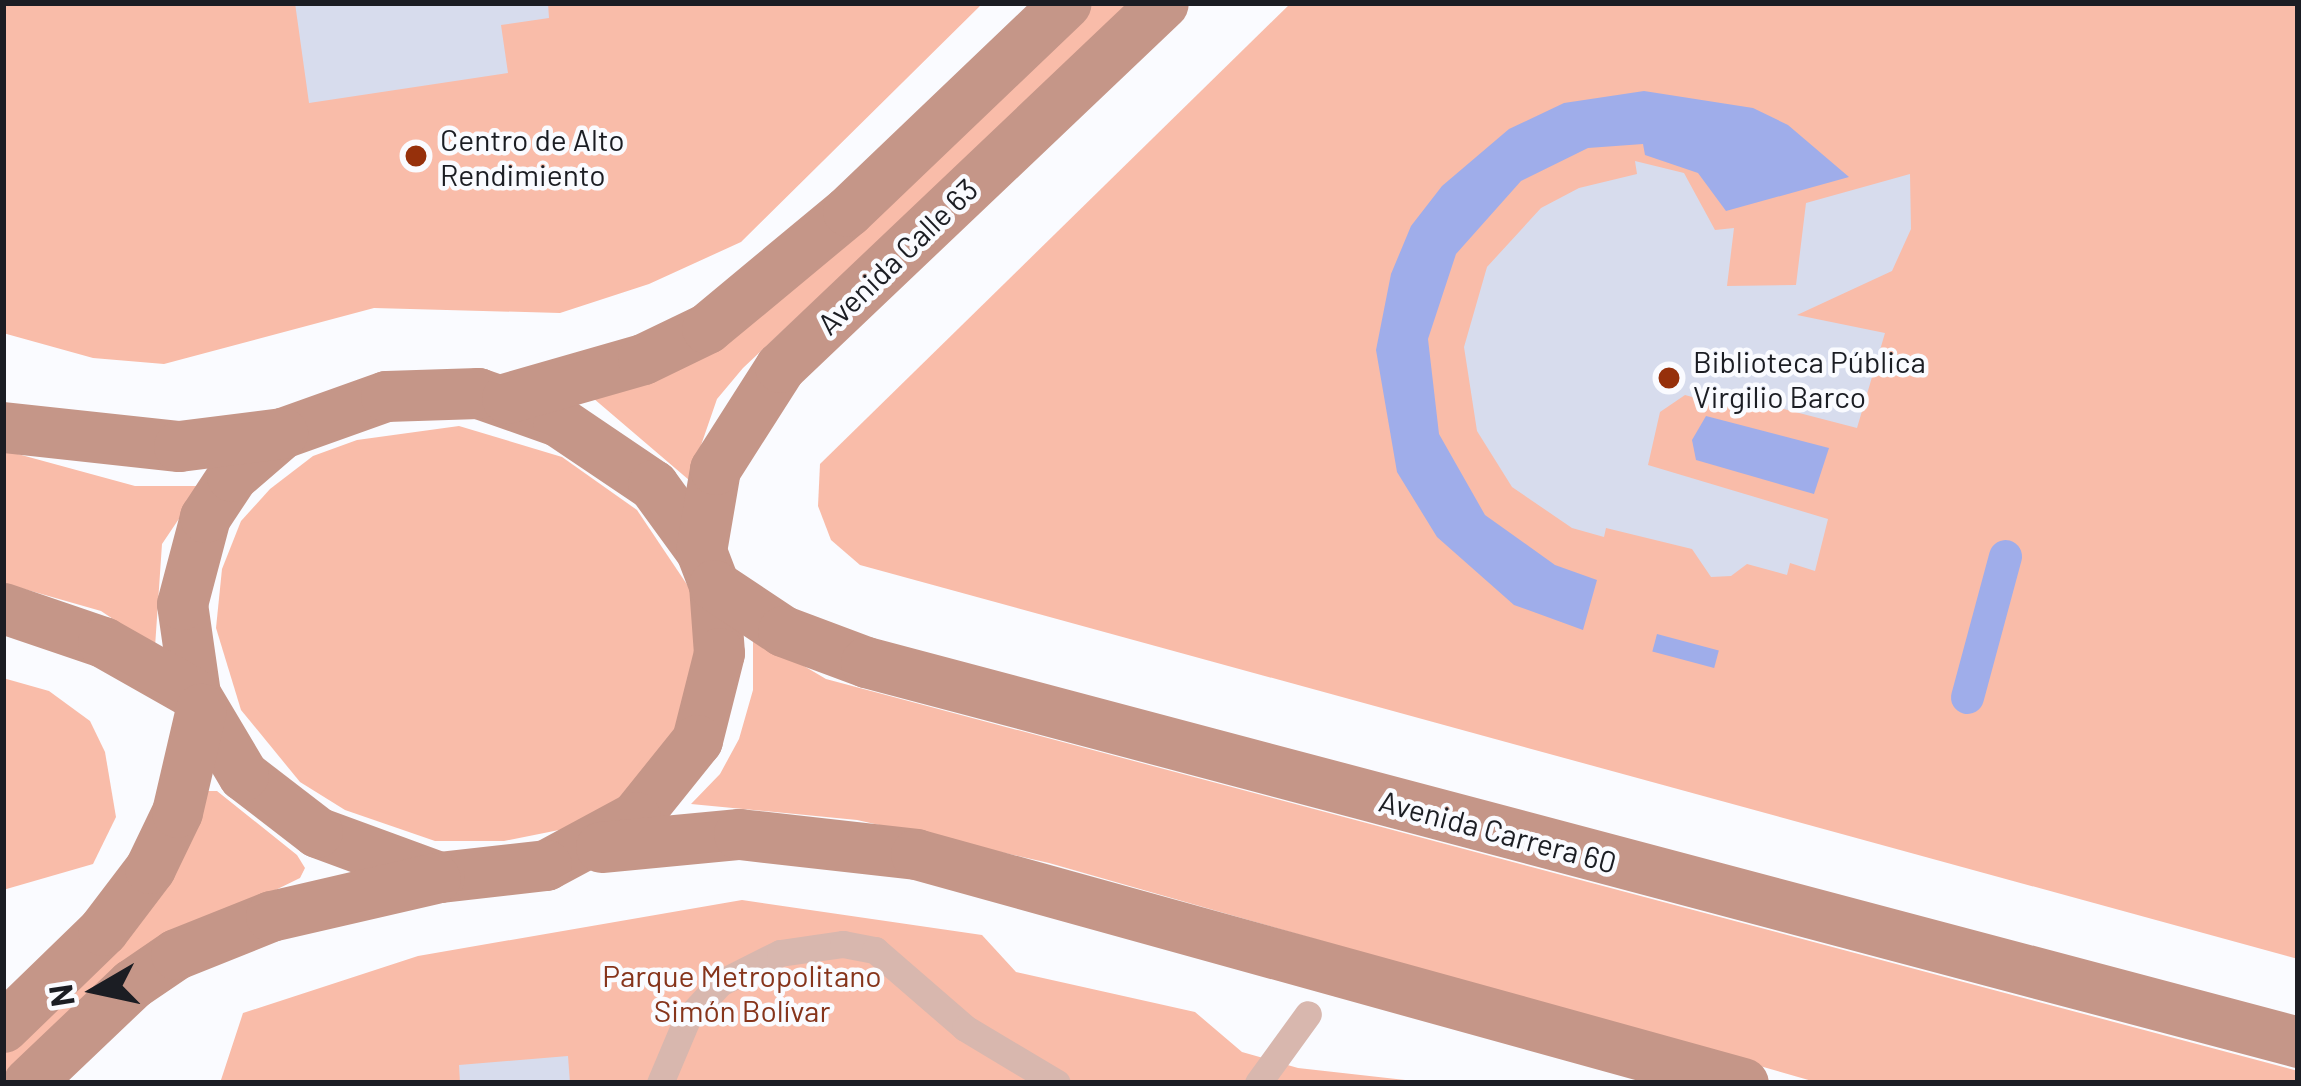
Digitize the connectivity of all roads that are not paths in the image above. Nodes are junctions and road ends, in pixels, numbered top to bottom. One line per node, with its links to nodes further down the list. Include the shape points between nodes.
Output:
1 (1066, 3): 3 (main road, via 848,211 707,328 643,358)
2 (1163, 3): 6 (main road, Avenida Calle 63, via 780,367 715,469)
3 (507, 398): 5 (main road, via 386,396); 6 (main road, via 611,452 653,485)
4 (3, 428): 5 (main road, via 179,446)
5 (282, 433): 8 (main road, via 232,476 190,556 182,604)
6 (707, 568): 9 (main road, Avenida Calle 63, via 719,653 697,740 635,817); 13 (main road, Avenida Carrera 60, via 783,631 866,662)
7 (3, 608): 8 (main road, via 103,642)
8 (198, 701): 10 (main road, via 243,775 283,808 350,848); 12 (main road, via 177,812 150,868 103,930)
9 (583, 851): 10 (main road, via 496,874); 18 (main road, via 672,835 739,834 916,854)
10 (439, 877): 14 (main road, via 271,916 176,954 132,984)
11 (1307, 1014): 17 (street)
12 (3, 1027)
13 (2298, 1042)
14 (28, 1083)
15 (660, 1083): 16 (street, via 687,1019 721,982 780,953 843,944 875,950 965,1028)
16 (1057, 1083)
17 (1258, 1083)
18 (1743, 1083)

